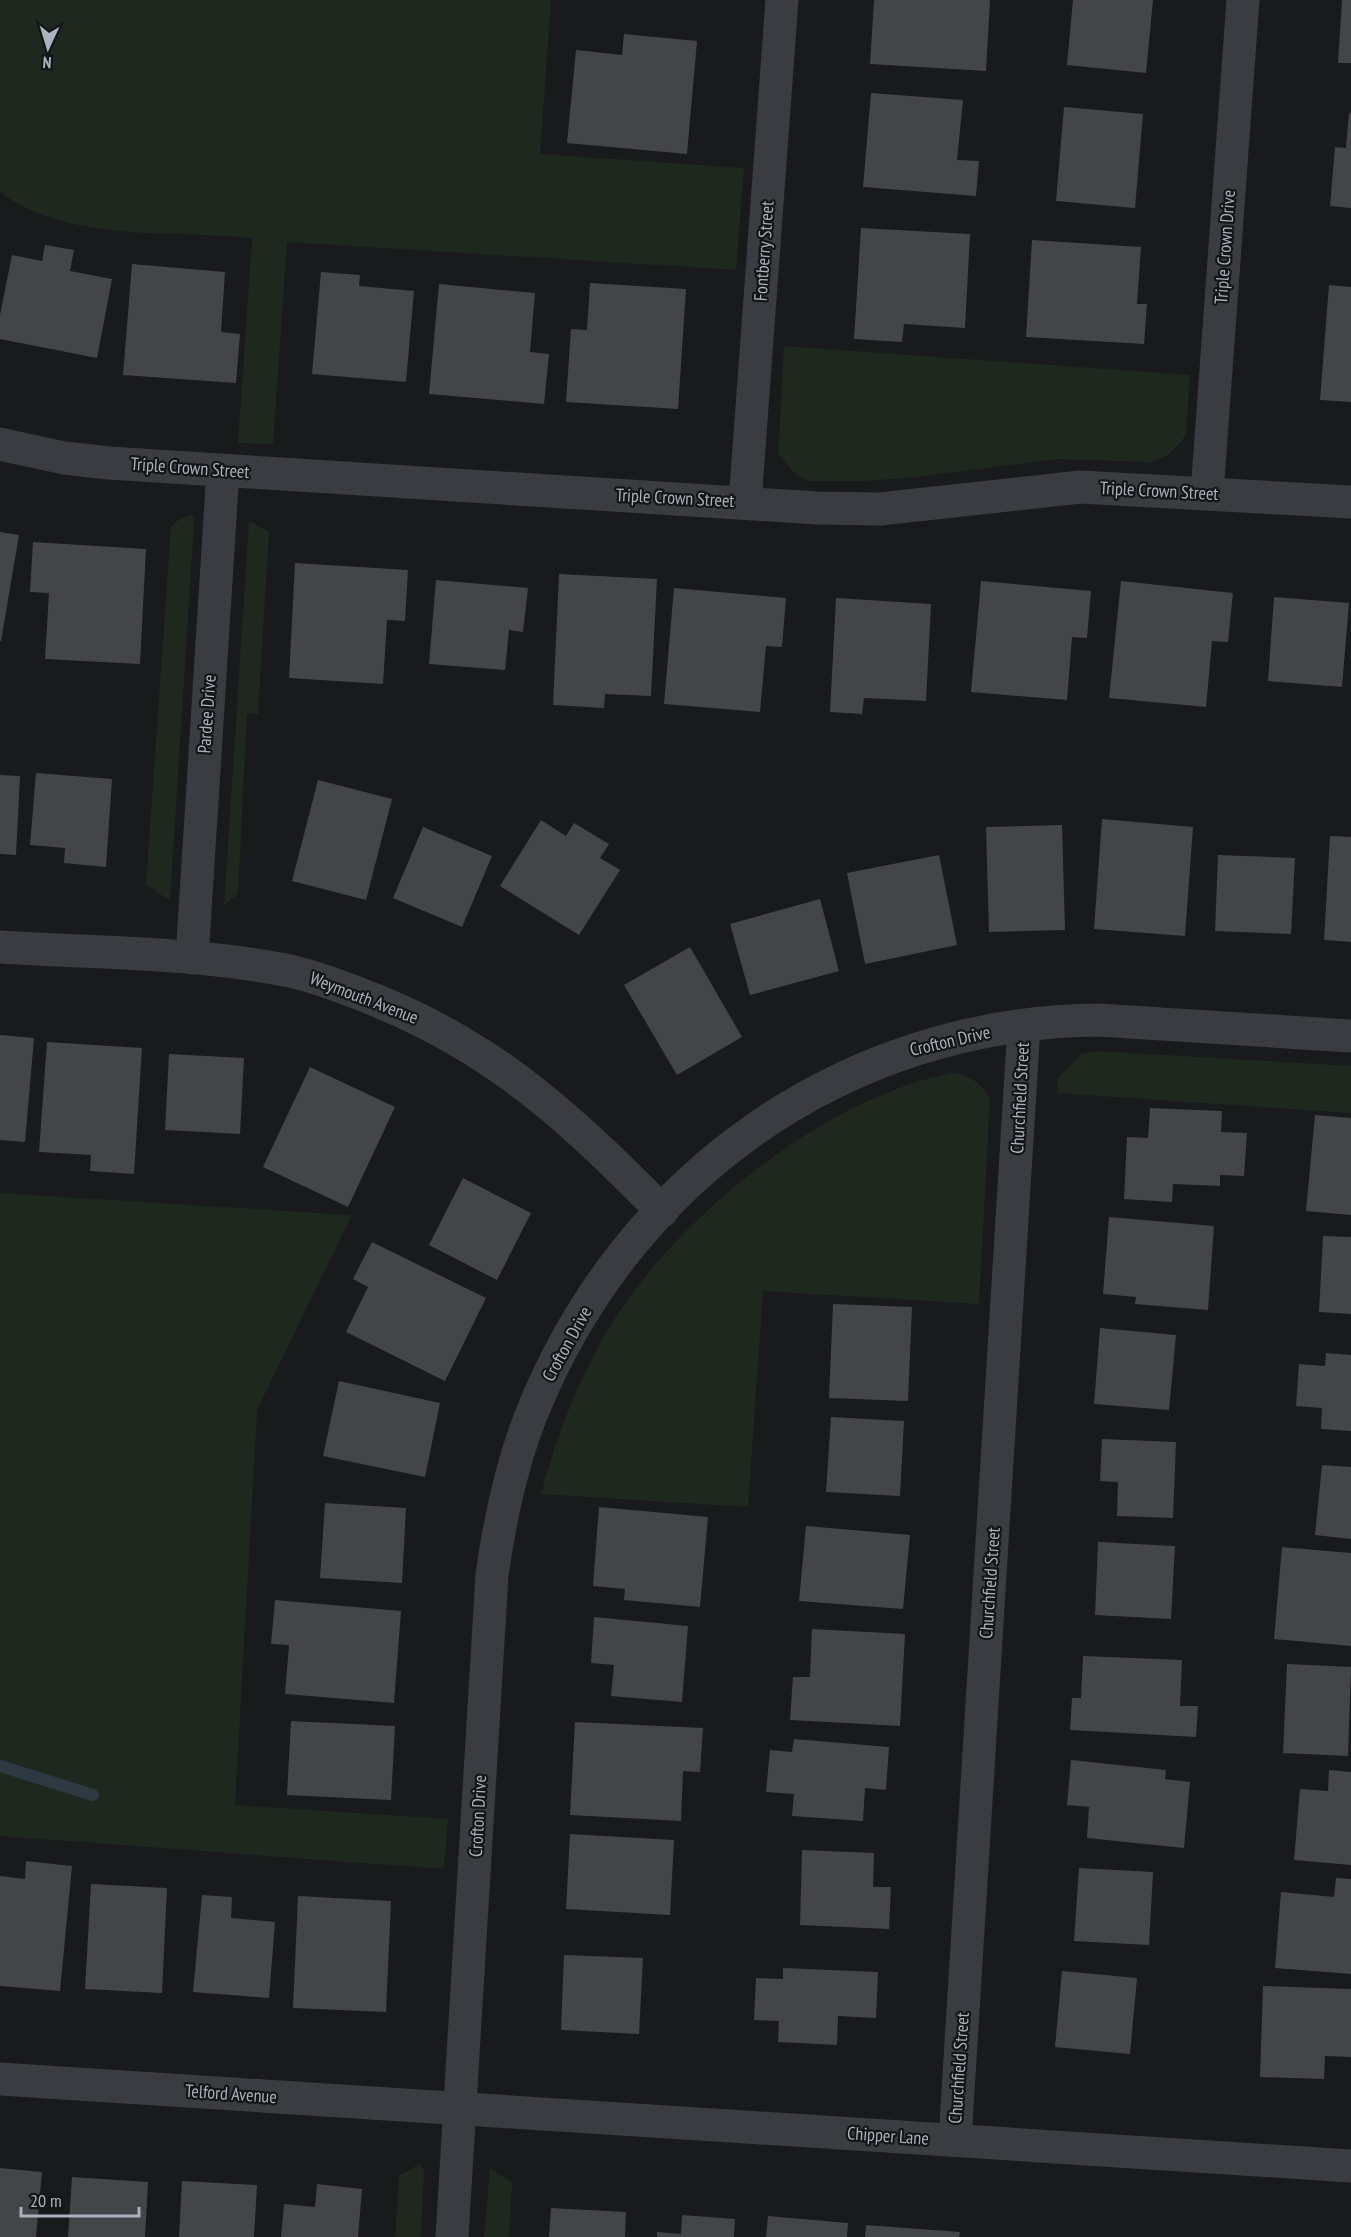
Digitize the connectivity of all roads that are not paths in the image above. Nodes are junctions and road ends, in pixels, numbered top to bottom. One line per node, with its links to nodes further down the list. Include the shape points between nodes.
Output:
1 (782, 0): 6 (street, Fontberry Street)
2 (1243, 0): 5 (street, Triple Crown Drive)
3 (0, 444): 4 (street, Triple Crown Street, via 64,458)
4 (223, 471): 6 (street, Triple Crown Street); 9 (street, Pardee Drive)
5 (1207, 493): 6 (street, Triple Crown Street, via 1080,487 861,509); 7 (street, Triple Crown Street)
6 (745, 502)
7 (1351, 502)
8 (0, 947): 9 (street, Weymouth Avenue)
9 (192, 958): 12 (street, Weymouth Avenue, via 254,965 334,984 463,1041 542,1097)
10 (1024, 1026): 11 (street, Crofton Drive, via 1098,1020); 12 (street, Crofton Drive, via 943,1040 863,1067 827,1085 751,1131); 15 (street, Churchfield Street)
11 (1351, 1036)
12 (662, 1211): 14 (street, Crofton Drive, via 610,1274 563,1347 534,1409 504,1506 492,1575)
13 (0, 2079): 14 (street, Telford Avenue)
14 (462, 2108): 15 (street, Chipper Lane); 17 (street, Crofton Drive)
15 (955, 2140): 16 (street, Chipper Lane)
16 (1351, 2166)
17 (452, 2237)

